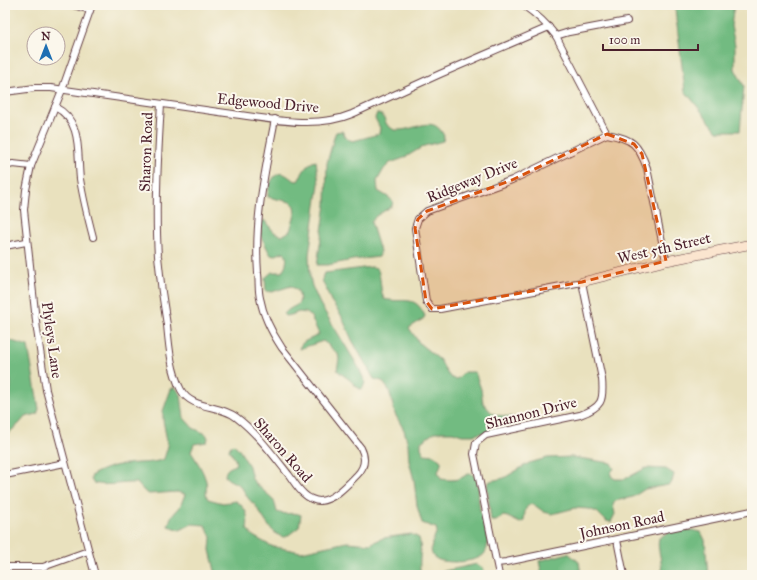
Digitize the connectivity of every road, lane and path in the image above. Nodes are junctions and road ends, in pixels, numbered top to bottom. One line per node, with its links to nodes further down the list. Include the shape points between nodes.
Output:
1 (73, 5): 3 (street)
2 (523, 5): 5 (street)
3 (91, 8): 7 (street, Plyleys Lane)
4 (627, 21): 6 (street)
5 (549, 27): 6 (street); 11 (street, Edgewood Drive, via 341,119 316,122)
6 (556, 36): 12 (street)
7 (62, 90): 8 (street, Edgewood Drive, via 35,88); 9 (street, Edgewood Drive); 10 (street, Plyleys Lane)
8 (5, 92)
9 (161, 104): 11 (street, Edgewood Drive); 11 (street, Sharon Road, via 158,152 158,255 171,355 181,390 195,404 217,408 236,417 264,445 305,495 321,501 335,495 358,475 362,470 364,457 361,448 272,333 260,298 256,253 257,230)
10 (55, 107): 14 (street, Plyleys Lane); 15 (street, via 68,117 77,136 80,180)
11 (275, 119)
12 (607, 134): 19 (street, via 621,137 634,144 642,154); 20 (street, Ridgeway Drive, via 512,180 427,211 418,219 415,228 426,301 432,309)
13 (5, 166): 14 (street)
14 (31, 166): 16 (street, Plyleys Lane, via 24,210)
15 (93, 237)
16 (26, 242): 18 (street); 21 (street, Plyleys Lane, via 46,390)
17 (752, 244): 19 (street, West 5th Street)
18 (5, 246)
19 (666, 261): 20 (street, West 5th Street)
20 (582, 282): 26 (street, Shannon Drive, via 602,379 601,401 593,410 580,415 486,435 476,443 474,454)
21 (65, 463): 22 (street); 25 (street, Plyleys Lane)
22 (5, 475)
23 (752, 511): 24 (street, Johnson Road)
24 (617, 540): 26 (street, Johnson Road); 30 (street)
25 (88, 551): 27 (street, via 43,567); 28 (street, Plyleys Lane)
26 (497, 563): 29 (street, Shannon Drive)
27 (5, 567)
28 (95, 575)
29 (499, 575)
30 (624, 575)

